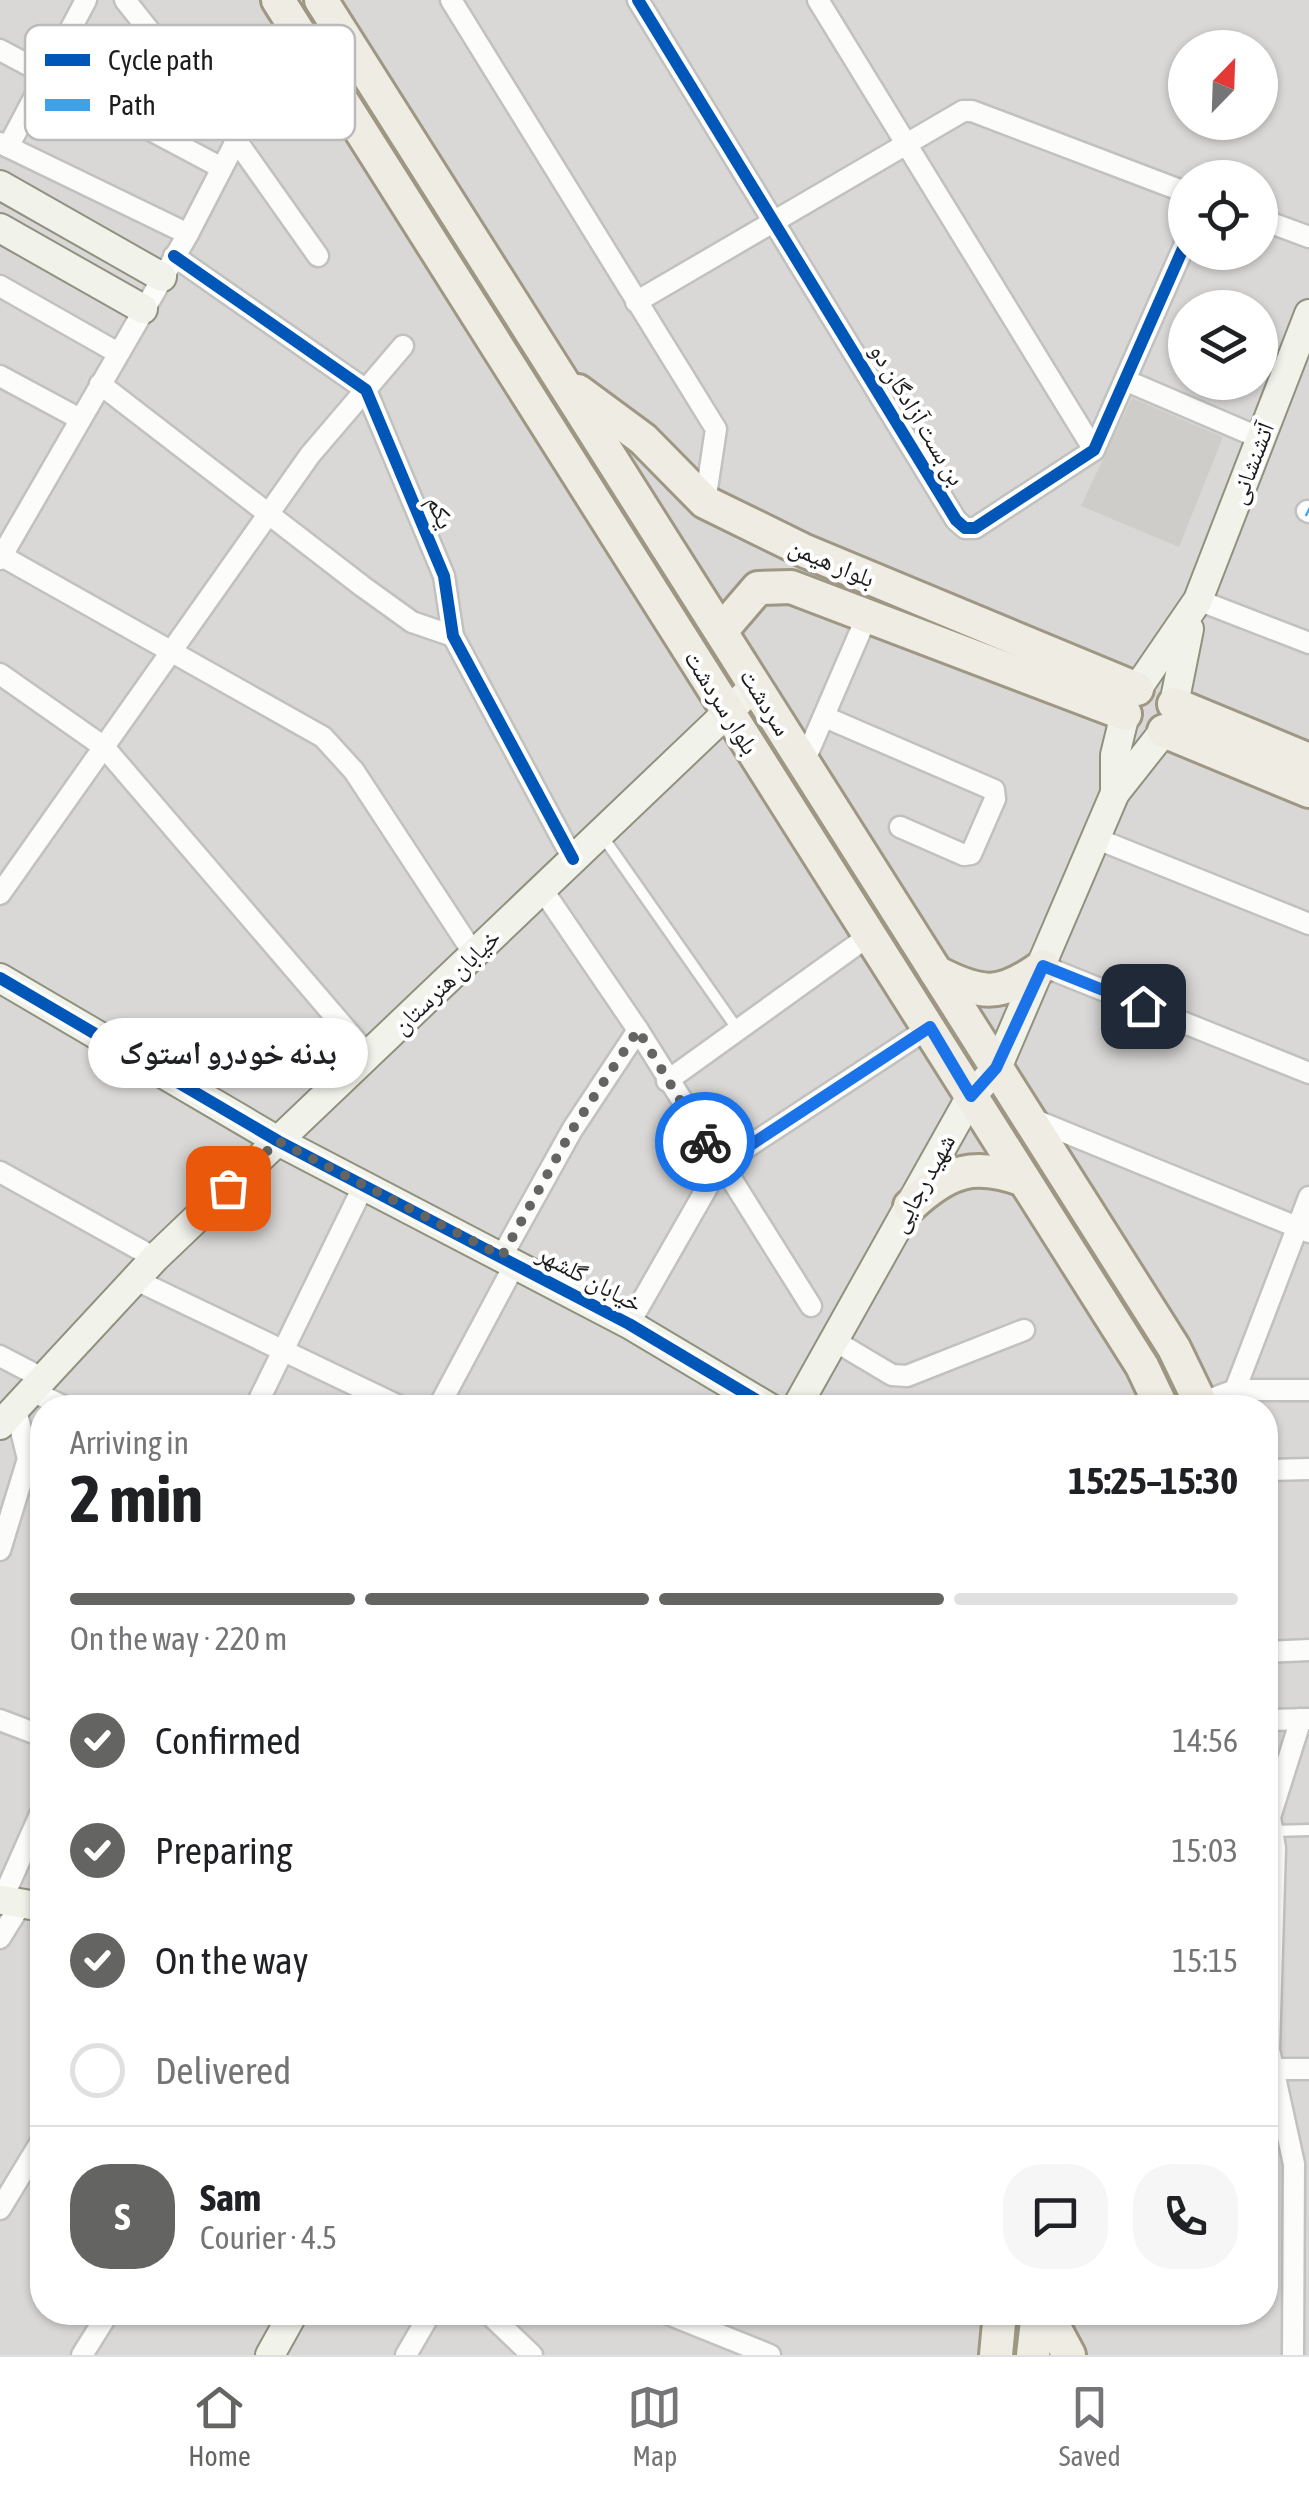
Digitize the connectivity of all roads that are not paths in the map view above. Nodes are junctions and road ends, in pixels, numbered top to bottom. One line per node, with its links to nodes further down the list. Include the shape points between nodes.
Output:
1 (86, 0): 8 (street)
2 (125, 0): 9 (street)
3 (278, 0): 10 (main road, بلوار سردشت)
4 (322, 0): 11 (main road, سردشت)
5 (451, 0): 33 (street)
6 (638, 0): 24 (street, بن بست آزادگان دو)
7 (818, 0): 19 (street)
8 (73, 25)
9 (145, 25)
10 (294, 25)
11 (338, 25)
12 (0, 50): 14 (street)
13 (355, 52): 39 (main road, سردشت)
14 (25, 64)
15 (25, 110): 20 (street)
16 (355, 123): 58 (main road, بلوار سردشت)
17 (168, 140): 21 (street)
18 (236, 140): 21 (street); 29 (street)
19 (906, 144): 23 (street, via 972,111); 24 (street); 45 (street)
20 (4, 145): 27 (street)
21 (220, 167): 27 (street)
22 (0, 185): 30 (street)
23 (1168, 186)
24 (775, 221): 33 (street); 45 (street, بن بست آزادگان دو, via 966,528)
25 (1278, 226): 28 (street)
26 (0, 228): 34 (street)
27 (188, 234): 30 (street)
28 (1309, 237)
29 (318, 256)
30 (168, 267): 34 (street); 42 (street)
31 (1174, 270): 40 (street, بن بست آزادگان دو)
32 (0, 286): 37 (street)
33 (636, 302): 46 (street, via 716,429)
34 (143, 309): 37 (street)
35 (1309, 314): 44 (street, آتشنشانی)
36 (403, 346): 42 (street)
37 (118, 352): 41 (street)
38 (0, 376): 43 (street)
39 (562, 380): 46 (main road, بلوار هیمن, via 644,439); 51 (main road, سردشت)
40 (1127, 381): 44 (street); 45 (street, بن بست آزادگان دو)
41 (100, 384): 43 (street); 47 (street)
42 (366, 390): 47 (street); 52 (street, یکم, via 444,576)
43 (80, 419): 48 (street)
44 (1260, 438): 49 (street, آتشنشانی)
45 (1094, 450)
46 (705, 502): 57 (main road, بلوار هیمن)
47 (270, 512): 52 (street, via 412,622); 54 (street)
48 (1, 556): 54 (street)
49 (1195, 606): 53 (street); 57 (street, آتشنشانی); 60 (street, آتشنشانی)
50 (867, 616): 51 (main road, بلوار هیمن, via 772,586 758,588); 57 (main road, بلوار هیمن); 59 (street)
51 (721, 631): 56 (main road, سردشت)
52 (452, 636): 69 (street, یکم)
53 (1309, 644)
54 (172, 655): 61 (street); 74 (street, via 323,737 340,753)
55 (0, 674): 61 (street)
56 (756, 686): 58 (street, خیابان هنرستان); 63 (main road, سردشت)
57 (1131, 701): 60 (street, via 1142,726); 65 (street, شهید رجایی, via 1115,754)
58 (728, 712): 67 (street, خیابان هنرستان); 73 (main road, بلوار سردشت)
59 (825, 716): 63 (street); 66 (street, via 994,790 971,854)
60 (1169, 717): 62 (main road); 64 (main road); 65 (street, شهید رجایی)
61 (104, 747): 71 (street); 81 (street)
62 (1309, 760)
63 (804, 762): 76 (main road, سردشت)
64 (1309, 790)
65 (1115, 792): 68 (street, شهید رجایی)
66 (900, 828)
67 (603, 836): 69 (street, خیابان هنرستان); 80 (lane)
68 (1095, 838): 72 (street); 75 (street, شهید رجایی)
69 (573, 860): 70 (street, خیابان هنرستان)
70 (542, 889): 74 (street, خیابان هنرستان); 79 (street)
71 (0, 894)
72 (1309, 924)
73 (870, 935): 78 (main road, بلوار سردشت); 80 (street)
74 (474, 954): 81 (street, خیابان هنرستان)
75 (1043, 966): 76 (main road, via 990,993); 82 (street, شهید رجایی); 83 (street)
76 (936, 972): 82 (main road, سردشت)
77 (0, 978): 87 (street, خیابان گلشهر)
78 (930, 1027): 85 (main road, بلوار سردشت); 88 (street)
79 (638, 1030): 84 (street); 95 (street, via 572,1130)
80 (738, 1030): 84 (street)
81 (368, 1055): 87 (street, خیابان هنرستان)
82 (996, 1068): 85 (street, شهید رجایی); 86 (main road, سردشت)
83 (1309, 1072)
84 (667, 1081): 88 (street)
85 (971, 1096): 90 (main road, بلوار سردشت); 93 (street, شهید رجایی)
86 (1028, 1117): 94 (street); 112 (main road, سردشت, via 1174,1348)
87 (278, 1141): 91 (street, خیابان گلشهر); 96 (street, خیابان هنرستان)
88 (720, 1165): 97 (street); 98 (street)
89 (0, 1172): 96 (street)
90 (1024, 1180): 93 (main road, via 962,1170); 111 (main road, بلوار سردشت)
91 (364, 1185): 95 (street, خیابان گلشهر); 101 (street)
92 (1309, 1196): 94 (street)
93 (910, 1206): 100 (street, شهید رجایی)
94 (1303, 1229): 103 (street)
95 (509, 1260): 98 (street, خیابان گلشهر); 108 (street)
96 (145, 1269): 101 (street); 105 (street, خیابان هنرستان)
97 (811, 1306)
98 (629, 1324): 109 (street, خیابان گلشهر)
99 (1024, 1330): 100 (street, via 907,1376 892,1375)
100 (834, 1341): 110 (street, شهید رجایی)
101 (286, 1349): 106 (street); 107 (street)
102 (0, 1356): 114 (street)
103 (1234, 1390): 104 (street); 113 (street)
104 (1309, 1390)
105 (30, 1395)
106 (262, 1395)
107 (378, 1395)
108 (444, 1395)
109 (748, 1395)
110 (803, 1395)
111 (1156, 1395)
112 (1196, 1395)
113 (1223, 1395)
114 (24, 1402): 117 (street, via 28,1459)
115 (1309, 1468): 116 (street)
116 (1278, 1469)
117 (0, 1550)
118 (1309, 1650): 119 (street)
119 (1278, 1651)
120 (0, 1720): 123 (street)
121 (1278, 1720): 122 (street)
122 (1305, 1720): 124 (street)
123 (30, 1731)
124 (1278, 1796)
125 (1278, 1823): 126 (lane)
126 (1309, 1830)
127 (30, 1848): 128 (street)
128 (13, 1902): 129 (street)
129 (0, 1938)
130 (1278, 2069): 131 (street)
131 (1309, 2069)
132 (1278, 2083): 134 (street)
133 (30, 2160): 135 (street)
134 (1301, 2162): 152 (street)
135 (0, 2209)
136 (101, 2325): 144 (street)
137 (287, 2325): 145 (street)
138 (423, 2325): 146 (street)
139 (500, 2325): 147 (street)
140 (695, 2325): 148 (street)
141 (999, 2325): 149 (main road)
142 (1036, 2325): 150 (main road)
143 (1053, 2325): 151 (main road)
144 (82, 2355)
145 (270, 2355)
146 (406, 2355)
147 (532, 2355)
148 (770, 2355)
149 (996, 2355)
150 (1033, 2355)
151 (1069, 2355)
152 (1293, 2355)

